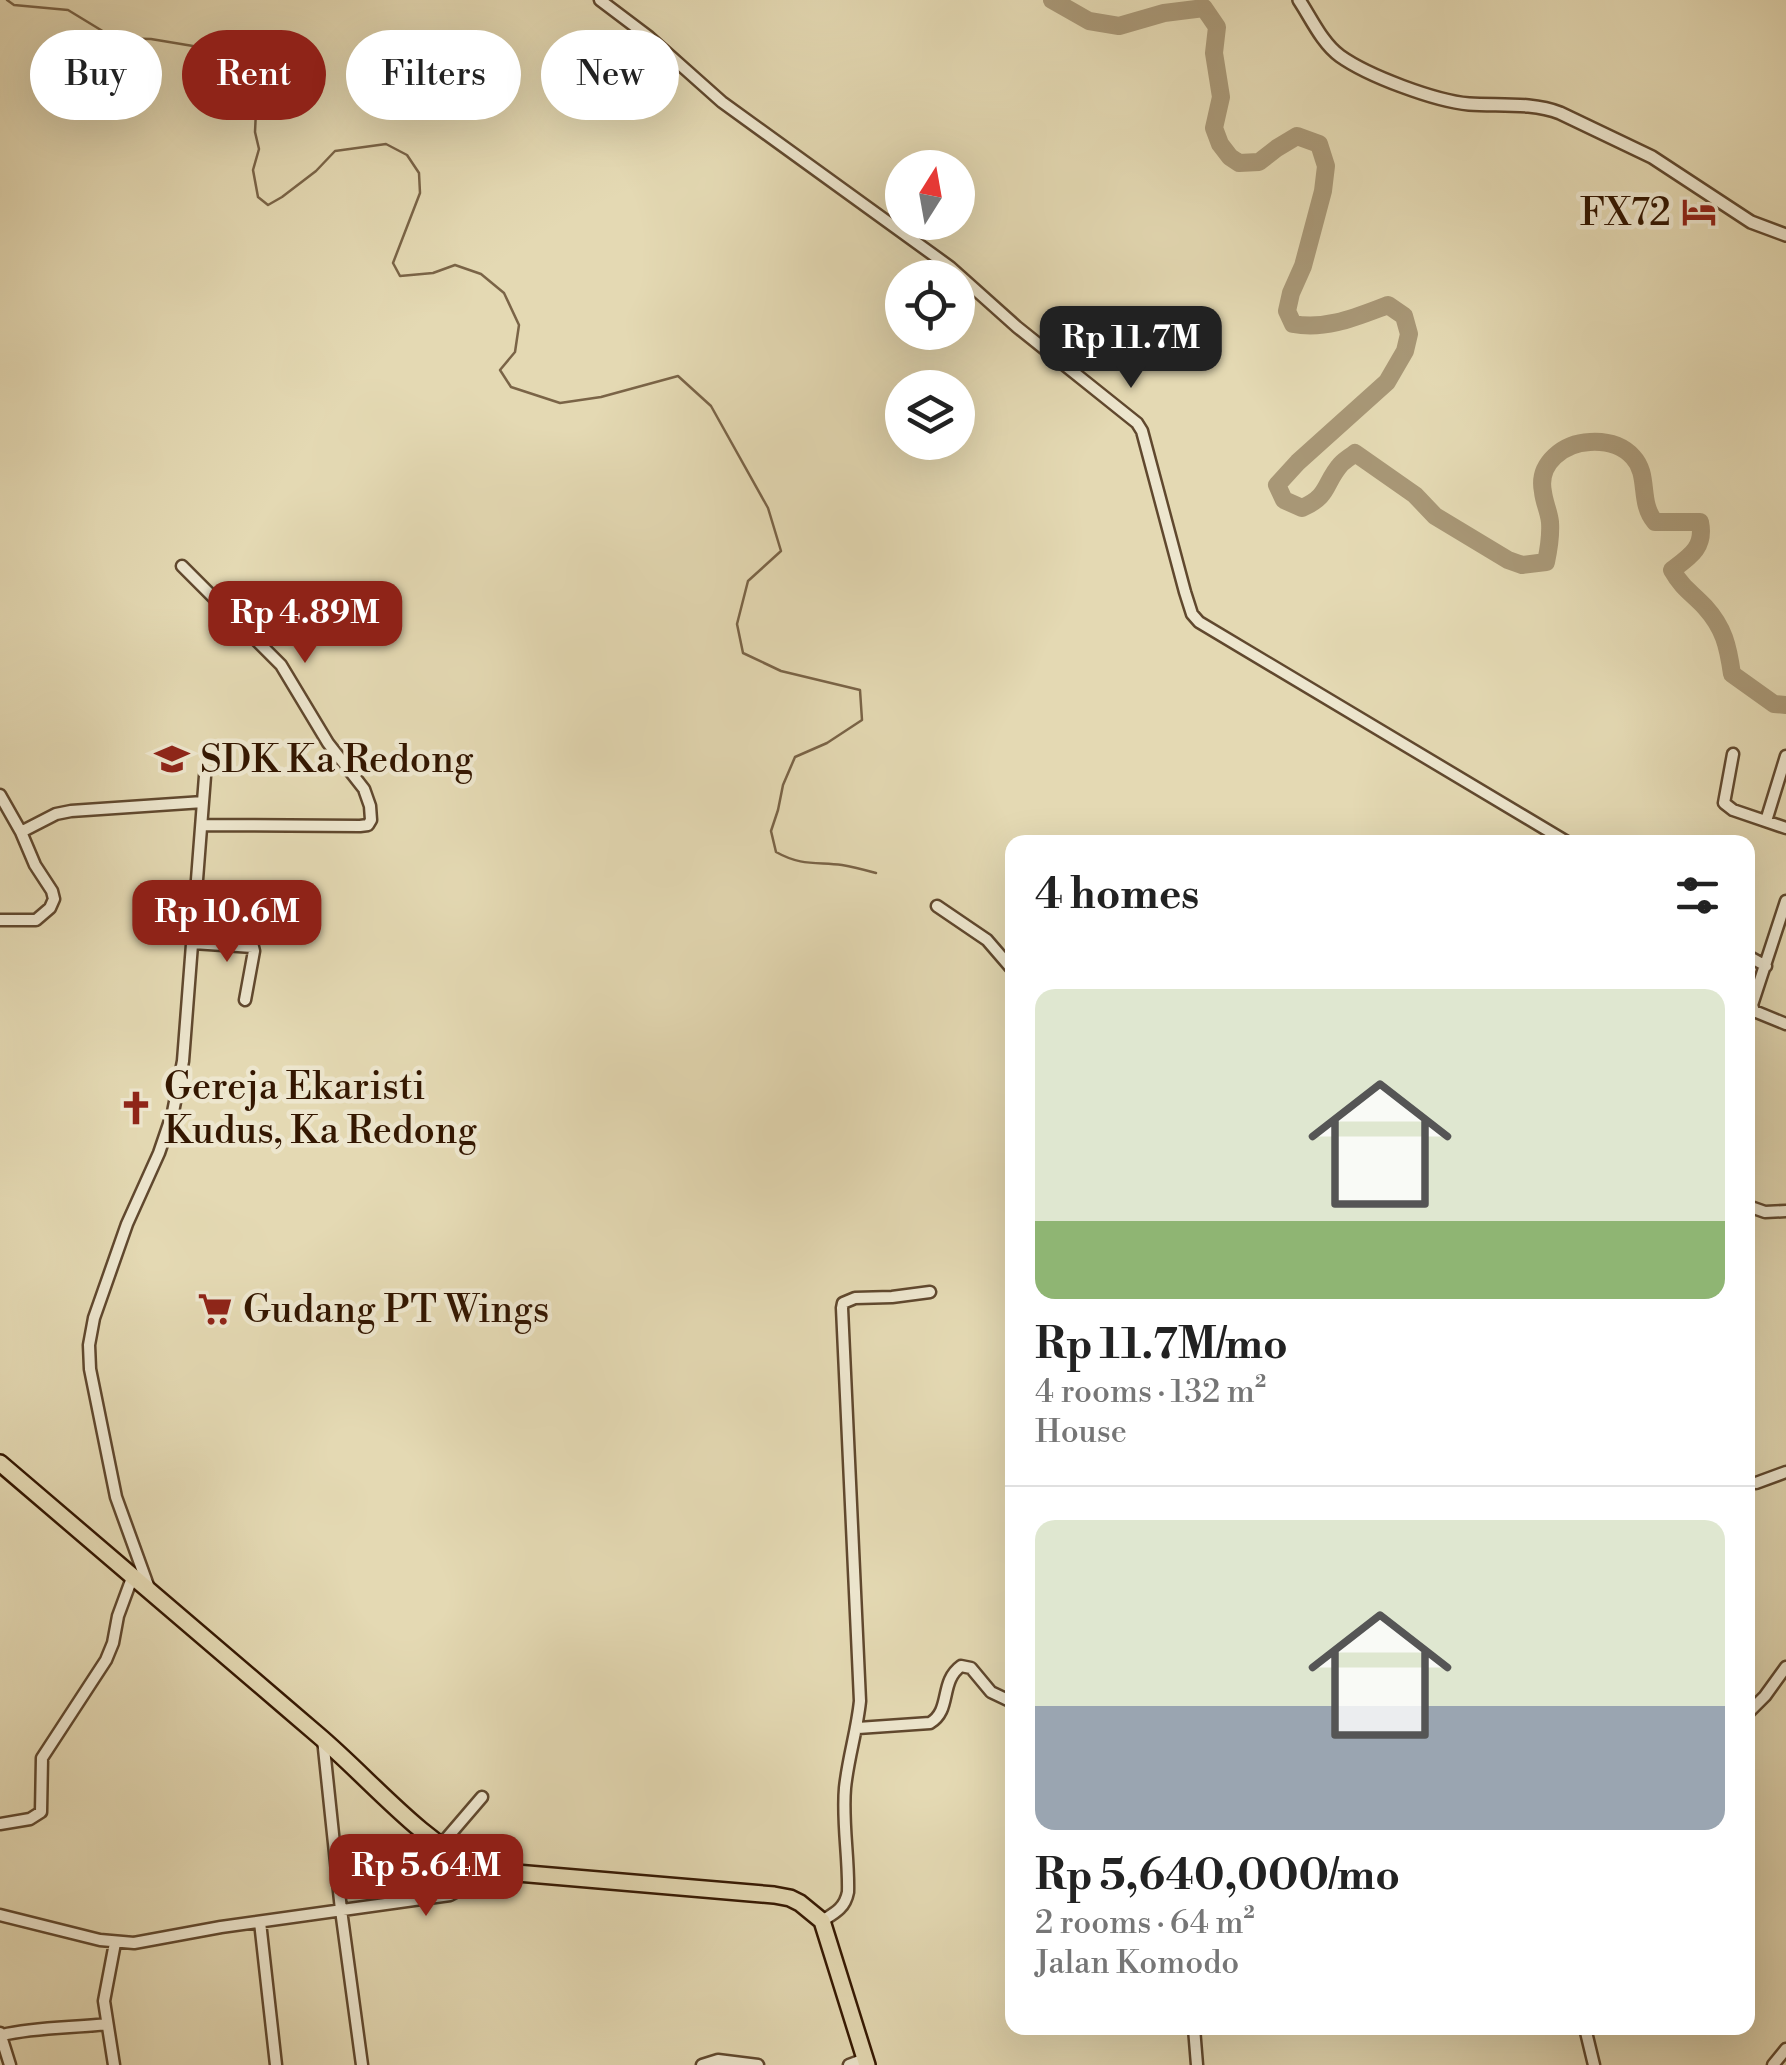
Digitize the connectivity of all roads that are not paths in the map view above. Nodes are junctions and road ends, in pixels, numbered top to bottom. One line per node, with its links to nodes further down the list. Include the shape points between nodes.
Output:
1 (600, 0): 14 (street, via 722,102 950,267 1137,423 1196,620)
2 (1299, 0): 3 (street, via 1338,55 1391,82 1464,103 1545,107 1652,158 1751,222)
3 (1786, 235)
4 (182, 566): 11 (street, via 281,665 361,784 371,820 360,826)
5 (1734, 754): 10 (street, via 1724,802)
6 (1786, 756): 10 (street)
7 (205, 776): 9 (street)
8 (0, 795): 13 (street)
9 (203, 802): 11 (street); 13 (street, via 70,811)
10 (1766, 821): 12 (street)
11 (202, 825): 18 (street)
12 (1786, 828)
13 (24, 831): 17 (street, via 54,899 36,920)
14 (1556, 835)
15 (1786, 901): 21 (street)
16 (936, 906): 20 (street, via 987,940)
17 (0, 920)
18 (193, 943): 23 (street, via 253,947); 33 (street, via 173,1112 88,1345 116,1497)
19 (1755, 960): 21 (street)
20 (1005, 961)
21 (1766, 966): 22 (street)
22 (1755, 999)
23 (245, 1000)
24 (1755, 1009): 25 (street)
25 (1786, 1024)
26 (1755, 1208): 27 (street)
27 (1786, 1210)
28 (930, 1292): 37 (street, via 855,1298 842,1308)
29 (0, 1463): 32 (highway)
30 (1786, 1472): 31 (street)
31 (1756, 1483)
32 (132, 1578): 33 (highway); 40 (street, via 106,1660 42,1758 41,1812)
33 (150, 1592): 38 (highway)
34 (1786, 1667): 36 (street)
35 (1005, 1699): 37 (street, via 960,1666 935,1720)
36 (1755, 1706)
37 (858, 1728): 45 (street, via 845,1792 848,1892 844,1905)
38 (323, 1738): 41 (highway); 43 (street)
39 (482, 1797): 41 (street)
40 (0, 1824)
41 (440, 1846): 42 (highway)
42 (482, 1870): 43 (street, via 450,1895); 45 (highway, via 774,1895 800,1903)
43 (340, 1910): 46 (street); 57 (street)
44 (0, 1914): 47 (street)
45 (822, 1921): 53 (highway)
46 (260, 1922): 47 (street); 56 (street)
47 (114, 1943): 48 (street)
48 (106, 2024): 49 (street); 55 (street)
49 (1, 2034): 54 (street)
50 (1195, 2035): 60 (street)
51 (1587, 2035): 61 (street)
52 (1786, 2049): 62 (street)
53 (860, 2063)
54 (10, 2065)
55 (114, 2065)
56 (276, 2065)
57 (362, 2065)
58 (702, 2065): 59 (street)
59 (758, 2065)
60 (1197, 2065)
61 (1594, 2065)
62 (1772, 2065)

